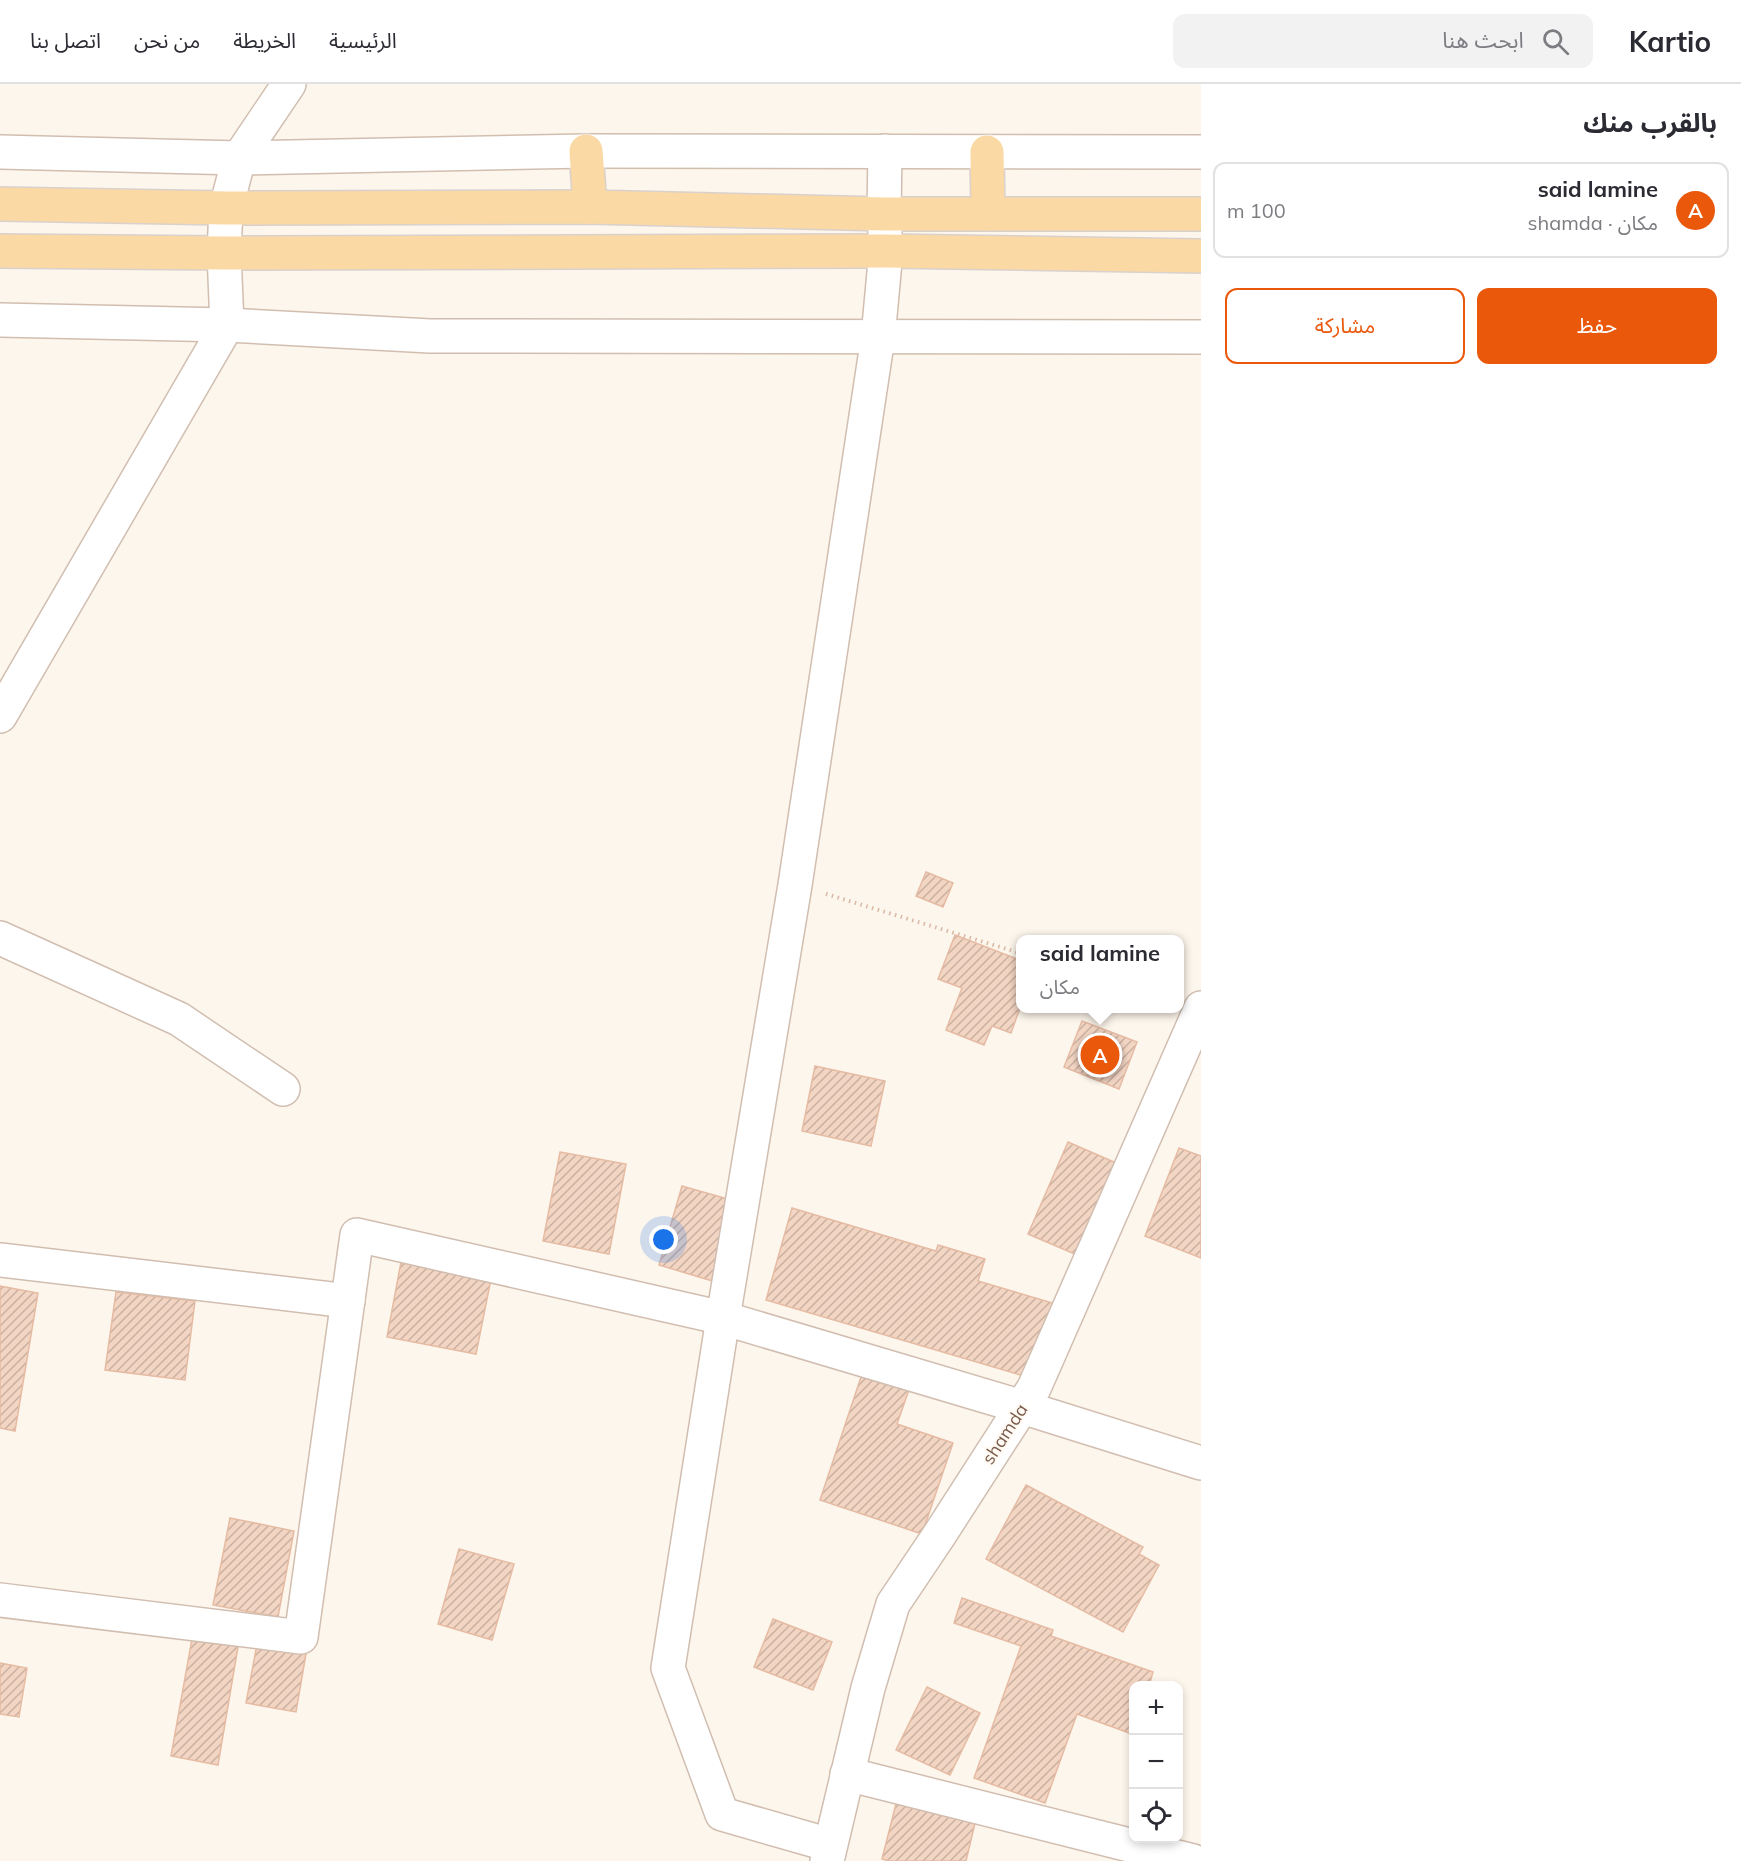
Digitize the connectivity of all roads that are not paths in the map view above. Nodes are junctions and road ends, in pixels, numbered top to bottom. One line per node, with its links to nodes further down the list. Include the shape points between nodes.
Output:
1 (289, 84): 7 (street)
2 (586, 151): 3 (street); 7 (street); 9 (main road)
3 (885, 151): 5 (street); 11 (street)
4 (0, 152): 7 (street)
5 (987, 152): 6 (street); 12 (main road)
6 (1201, 152)
7 (239, 158): 10 (street)
8 (0, 204): 10 (main road)
9 (590, 207): 10 (main road); 11 (main road)
10 (226, 208): 16 (street)
11 (884, 214): 12 (main road); 15 (street)
12 (988, 214): 13 (main road)
13 (1201, 214)
14 (0, 251): 16 (main road)
15 (886, 251): 16 (main road); 17 (main road); 20 (street)
16 (224, 253): 19 (street)
17 (1201, 256)
18 (0, 320): 19 (street)
19 (227, 324): 20 (street, via 430,336); 22 (street)
20 (878, 337): 21 (street); 28 (street, via 795,885)
21 (1201, 337)
22 (4, 702)
23 (0, 938): 25 (street, via 179,1019)
24 (1201, 1008): 29 (street, shamda, via 1034,1388)
25 (283, 1089)
26 (0, 1260): 27 (street)
27 (348, 1301): 28 (street, via 357,1234); 31 (street, via 301,1637)
28 (723, 1318): 29 (street); 33 (street, via 668,1668 722,1814)
29 (1022, 1407): 30 (street); 32 (street, shamda, via 893,1604)
30 (1201, 1463)
31 (0, 1600)
32 (847, 1774): 33 (street, shamda); 34 (street)
33 (829, 1853)
34 (1193, 1861)

